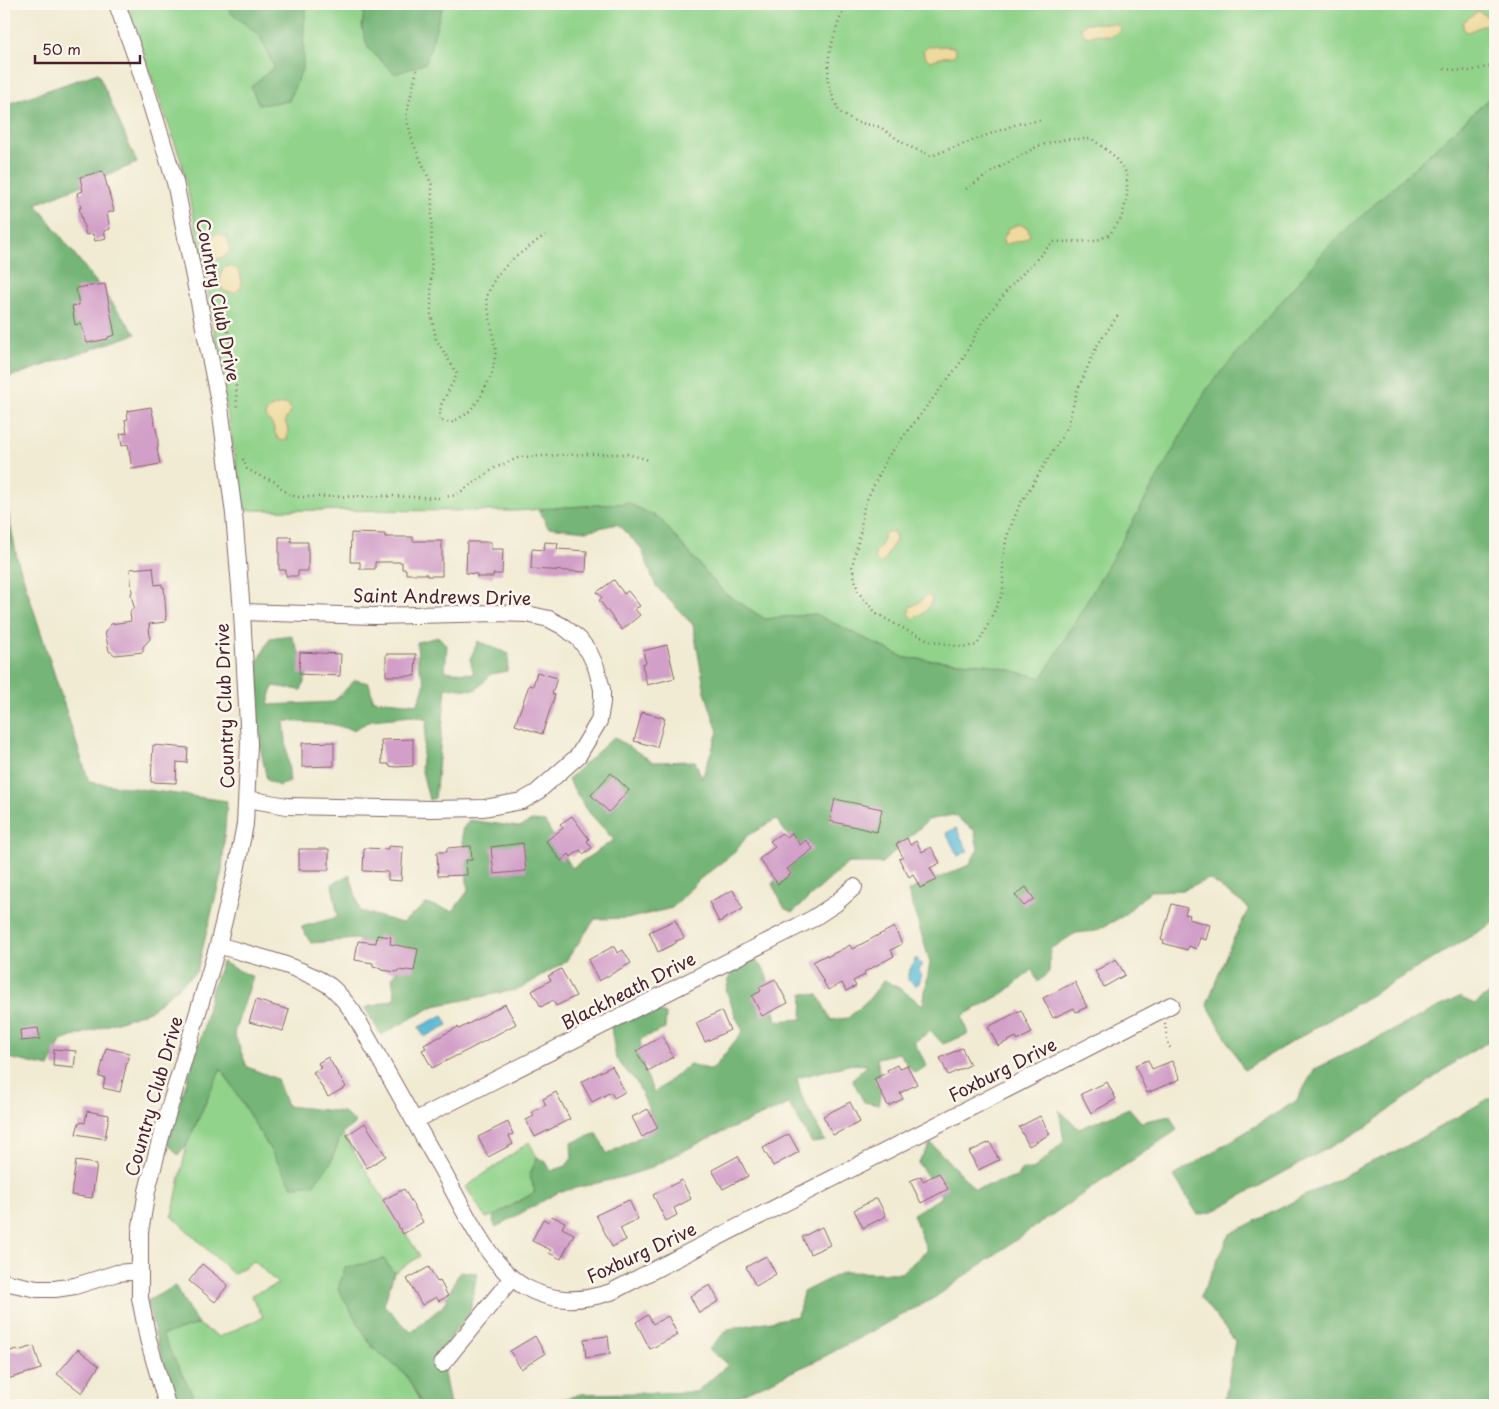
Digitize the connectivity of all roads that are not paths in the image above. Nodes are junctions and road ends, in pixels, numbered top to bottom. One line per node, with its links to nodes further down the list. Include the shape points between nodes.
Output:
1 (117, 4): 2 (street, Country Club Drive, via 175,182 192,263 220,407 234,514)
2 (242, 612): 3 (street, Country Club Drive, via 249,744); 3 (street, Saint Andrews Drive, via 375,616 527,614 564,627 579,639 589,652 602,688 599,721 578,756 536,793 522,801 484,808 430,809 287,806)
3 (247, 799): 5 (street, Country Club Drive, via 236,871)
4 (854, 887): 7 (street, Blackheath Drive, via 812,919)
5 (218, 946): 7 (street, Foxburg Drive, via 303,972 332,987 353,1012); 8 (street, Country Club Drive, via 147,1190 140,1232)
6 (1167, 1007): 9 (street, Foxburg Drive, via 611,1292 590,1299 554,1298)
7 (414, 1121): 9 (street, Foxburg Drive, via 490,1254)
8 (139, 1271): 10 (street, via 117,1273 55,1289); 12 (street, Country Club Drive, via 140,1298 148,1339)
9 (512, 1278): 11 (street)
10 (4, 1282)
11 (442, 1364)
12 (167, 1405)

